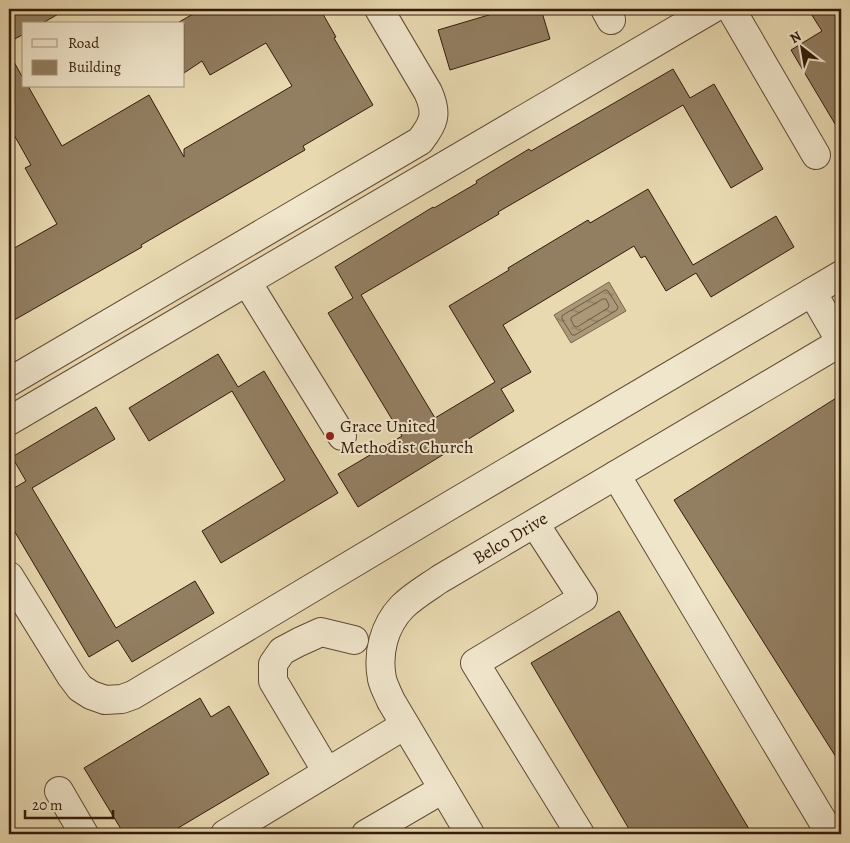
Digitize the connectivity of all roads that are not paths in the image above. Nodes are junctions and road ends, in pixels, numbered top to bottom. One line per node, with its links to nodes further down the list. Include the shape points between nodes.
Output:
1 (379, 9): 9 (street, via 433,102 434,117 420,141)
2 (712, 9): 6 (street)
3 (731, 9): 4 (street)
4 (816, 155)
5 (841, 275): 7 (street)
6 (247, 282): 10 (street); 11 (street)
7 (812, 292): 8 (street); 14 (street, via 122,699 105,700 80,688)
8 (841, 342): 12 (street, Belco Drive)
9 (9, 382)
10 (9, 422)
11 (342, 436)
12 (616, 475): 13 (street, Belco Drive); 25 (street, via 824,825)
13 (535, 524): 16 (street, Belco Drive, via 420,592 388,625 382,642 382,681); 24 (street, via 583,598 475,663)
14 (9, 576)
15 (354, 640): 17 (street, via 322,632 282,651 273,664 273,681)
16 (405, 725): 17 (street); 18 (street, Belco Drive)
17 (327, 772): 21 (street)
18 (443, 789): 22 (street); 23 (street, Belco Drive)
19 (59, 791): 20 (street)
20 (84, 834)
21 (225, 834)
22 (366, 834)
23 (470, 834)
24 (580, 834)
25 (839, 834)

